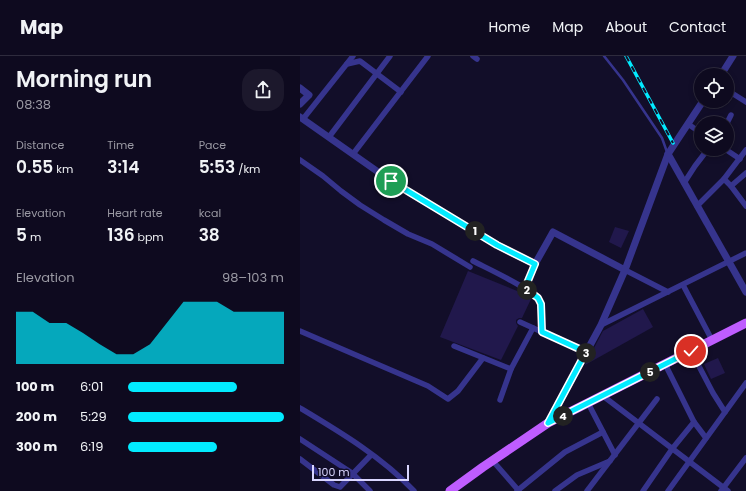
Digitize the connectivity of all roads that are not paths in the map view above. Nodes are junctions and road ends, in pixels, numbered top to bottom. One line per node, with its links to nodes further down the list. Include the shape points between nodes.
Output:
1 (352, 56): 6 (street)
2 (390, 56): 8 (street)
3 (428, 56): 10 (street)
4 (604, 56): 21 (lane, via 662,138)
5 (733, 56): 7 (street)
6 (347, 64): 8 (street, via 360,61); 15 (street)
7 (725, 68)
8 (376, 74): 10 (street); 18 (street)
9 (300, 88): 13 (street, via 309,95)
10 (401, 92): 20 (street)
11 (734, 94): 12 (street)
12 (745, 99)
13 (300, 104)
14 (698, 108): 16 (street)
15 (302, 118): 18 (street)
16 (688, 124): 17 (street); 21 (street)
17 (694, 128)
18 (329, 137): 20 (street)
19 (746, 150): 24 (street)
20 (353, 154): 34 (street, via 391,181 497,245)
21 (668, 154): 28 (street); 35 (street)
22 (734, 155): 24 (street)
23 (703, 156): 28 (street)
24 (740, 159): 27 (street)
25 (300, 160): 37 (street, via 341,191 408,234)
26 (746, 173): 29 (street)
27 (724, 179): 29 (street); 30 (street)
28 (684, 183): 30 (street)
29 (731, 186): 31 (street)
30 (697, 206): 33 (street)
31 (746, 206)
32 (746, 253): 33 (street)
33 (729, 262): 36 (street); 39 (street)
34 (535, 264): 35 (street, via 553,232); 37 (street)
35 (625, 270): 38 (street); 42 (street)
36 (683, 285): 38 (street); 46 (street)
37 (525, 288): 45 (street, via 538,298 541,304)
38 (668, 292): 42 (street)
39 (746, 292)
40 (520, 322): 43 (street)
41 (746, 323): 46 (main road)
42 (601, 325): 49 (street)
43 (533, 328): 45 (street); 52 (street)
44 (300, 331): 50 (street, via 428,386 448,399 458,391)
45 (542, 332): 49 (street)
46 (712, 340): 48 (main road)
47 (454, 346): 50 (street)
48 (691, 351): 51 (main road); 59 (street)
49 (586, 352): 61 (street)
50 (483, 358): 52 (street)
51 (664, 364): 54 (main road); 60 (street)
52 (511, 369): 56 (street)
53 (746, 383): 59 (street)
54 (602, 396): 57 (main road); 62 (street)
55 (657, 399): 62 (street)
56 (500, 400)
57 (588, 403): 61 (main road); 63 (street)
58 (300, 408): 67 (street)
59 (725, 412): 64 (street)
60 (694, 422): 64 (street); 66 (street)
61 (548, 423): 71 (main road)
62 (639, 423): 66 (street); 68 (street)
63 (603, 432): 68 (street); 79 (street, via 565,452)
64 (706, 438): 73 (street)
65 (300, 439): 74 (street)
66 (672, 449): 73 (street); 82 (street)
67 (371, 455): 74 (street); 77 (street)
68 (615, 455): 72 (street)
69 (746, 458): 75 (street)
70 (300, 460): 74 (street, via 340,487)
71 (492, 460): 78 (main road); 79 (street)
72 (610, 461): 80 (street, via 576,475); 81 (street)
73 (689, 462): 75 (street); 83 (street)
74 (352, 473): 76 (street)
75 (724, 490)
76 (370, 491)
77 (414, 491)
78 (450, 491)
79 (518, 491)
80 (555, 491)
81 (587, 491)
82 (643, 491)
83 (668, 491)

